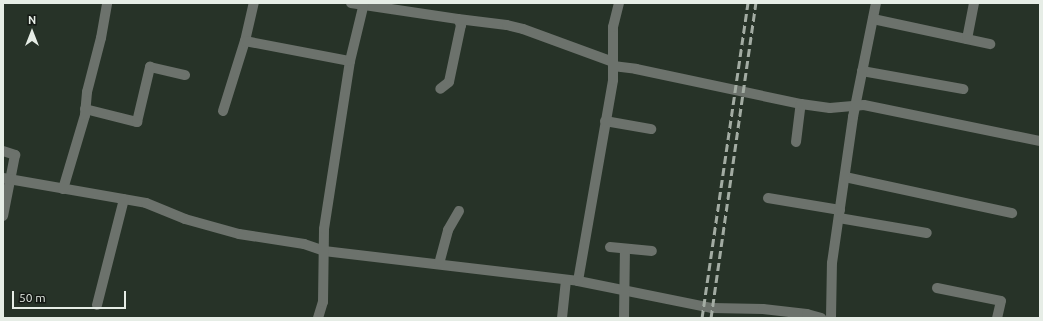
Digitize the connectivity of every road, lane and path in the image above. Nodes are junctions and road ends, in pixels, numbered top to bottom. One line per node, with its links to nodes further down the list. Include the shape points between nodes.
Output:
1 (107, 3): 21 (street)
2 (254, 3): 11 (street)
3 (352, 3): 7 (street)
4 (619, 3): 14 (street, via 613,27)
5 (876, 3): 9 (street)
6 (974, 3): 10 (street)
7 (364, 4): 8 (street); 13 (street)
8 (458, 19): 14 (street, via 523,29); 17 (street, via 461,26 449,82)
9 (873, 19): 10 (street); 15 (street)
10 (967, 39): 12 (street)
11 (245, 41): 13 (street); 22 (street)
12 (990, 44)
13 (350, 61): 40 (street, via 324,229)
14 (613, 64): 19 (street); 23 (street, via 613,80)
15 (862, 71): 18 (street); 20 (street)
16 (184, 75): 21 (street, via 150,67 137,122)
17 (440, 89)
18 (963, 89)
19 (801, 104): 20 (street, via 830,108); 26 (street)
20 (855, 107): 25 (street, via 864,105); 28 (street)
21 (85, 109): 30 (street)
22 (223, 111)
23 (605, 121): 24 (street); 44 (street)
24 (651, 129)
25 (1040, 141)
26 (796, 142)
27 (3, 151): 29 (street, via 15,155)
28 (845, 177): 34 (street); 35 (street)
29 (7, 179): 30 (street); 36 (street)
30 (63, 189): 32 (street)
31 (768, 198): 35 (street)
32 (124, 200): 40 (street, via 146,203 185,219 239,234 304,244); 47 (street)
33 (459, 211): 42 (street, via 448,230)
34 (1012, 213)
35 (839, 214): 37 (street); 52 (street, via 832,263)
36 (3, 216)
37 (927, 233)
38 (610, 247): 39 (street)
39 (624, 249): 41 (street); 46 (street)
40 (324, 251): 42 (street); 48 (street, via 323,302)
41 (652, 251)
42 (439, 264): 43 (street)
43 (566, 280): 44 (street); 49 (street)
44 (578, 281): 46 (street)
45 (937, 288): 53 (street, via 1001,301)
46 (624, 290): 50 (street); 51 (street, via 712,308 763,309)
47 (97, 305)
48 (318, 318)
49 (562, 318)
50 (624, 318)
51 (821, 318)
52 (831, 318)
53 (997, 318)

